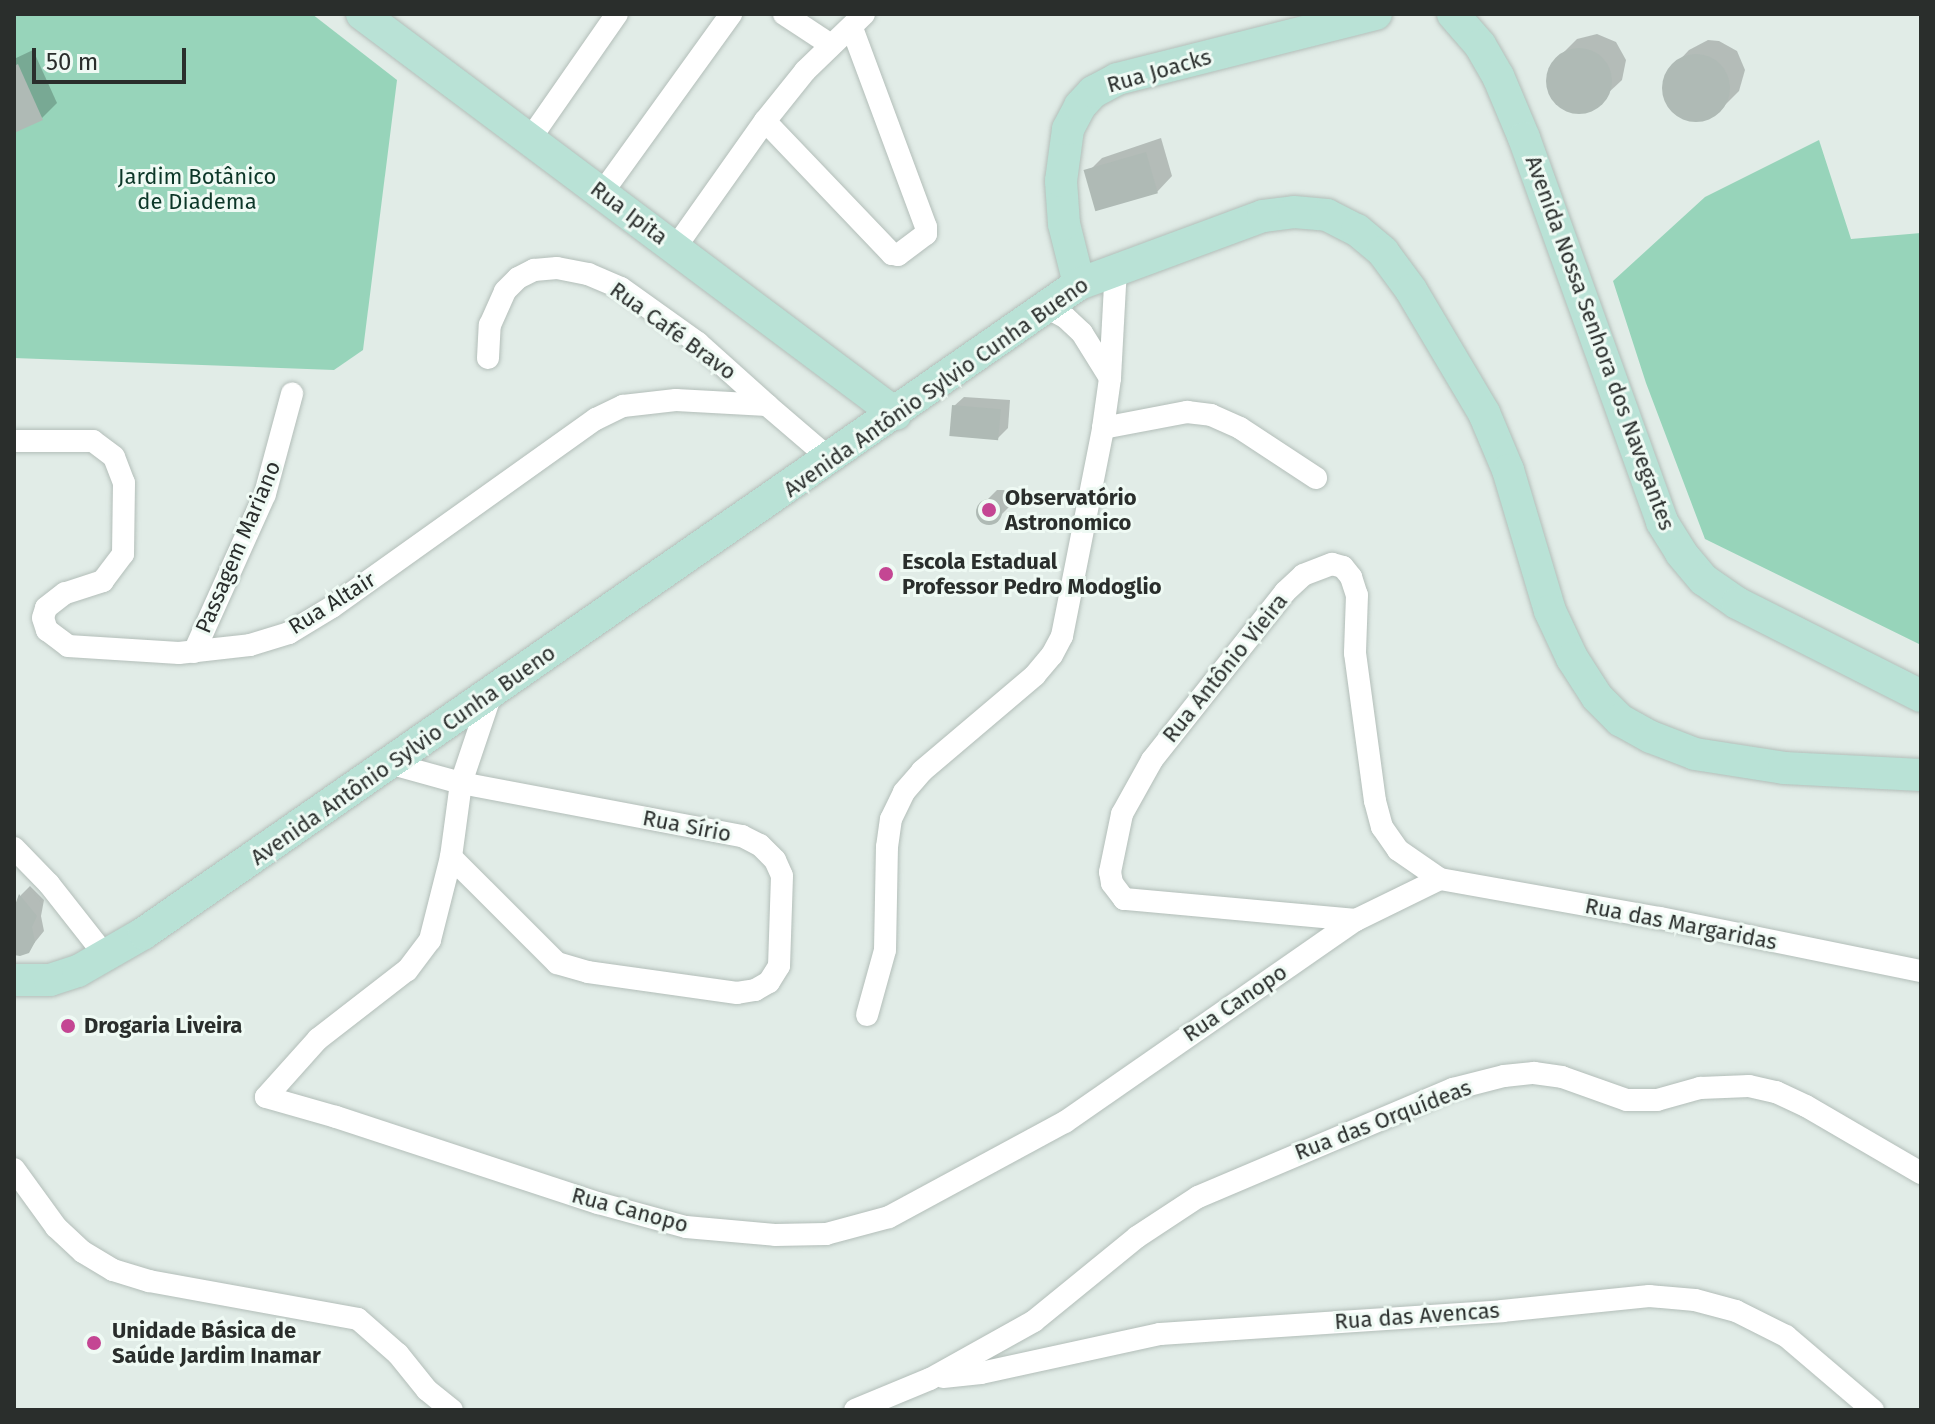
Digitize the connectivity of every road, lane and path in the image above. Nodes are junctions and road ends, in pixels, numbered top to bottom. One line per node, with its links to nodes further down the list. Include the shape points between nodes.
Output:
1 (362, 14): 10 (main road, Rua Ipita)
2 (617, 14): 10 (street)
3 (731, 14): 11 (street)
4 (784, 14): 8 (street)
5 (1376, 14): 14 (main road, Rua Joacks, via 1117,79 1093,92 1068,129 1061,181 1064,224)
6 (1453, 14): 27 (main road, Avenida Nossa Senhora dos Navegantes, via 1480,45 1508,101 1662,522 1681,553 1704,580 1737,603)
7 (858, 21): 8 (street); 9 (street, via 926,234 892,254)
8 (831, 45): 9 (street)
9 (765, 121): 12 (street)
10 (530, 139): 11 (main road, Rua Ipita)
11 (602, 193): 12 (main road, Rua Ipita)
12 (675, 248): 20 (main road, Rua Ipita)
13 (1116, 268): 14 (main road, Avenida Antônio Sylvio Cunha Bueno); 17 (street); 29 (main road, Avenida Antônio Sylvio Cunha Bueno, via 1263,216 1327,215 1357,230 1383,252 1411,290 1484,413 1508,470 1550,611 1597,697 1620,720 1695,754 1784,768)
14 (1079, 284): 15 (main road, Avenida Antônio Sylvio Cunha Bueno)
15 (1048, 308): 17 (street, via 1082,333); 20 (main road, Avenida Antônio Sylvio Cunha Bueno)
16 (488, 358): 19 (street, Rua Café Bravo, via 490,325 505,291 534,270 557,268 621,288 698,343)
17 (1110, 378): 21 (street)
18 (292, 394): 25 (street, Passagem Mariano, via 265,494)
19 (767, 405): 23 (street); 25 (street, Rua Altair, via 676,400 623,406 596,419 289,633 250,645)
20 (896, 414): 23 (main road, Avenida Antônio Sylvio Cunha Bueno)
21 (1103, 428): 24 (street, via 1187,412 1211,415); 38 (street, via 1062,636 1052,655 922,771 891,819 885,950)
22 (14, 441): 25 (street, Rua Altair, via 93,441 114,457 124,483 123,554 103,581 65,593 46,608 47,630 68,646)
23 (830, 459): 26 (main road, Avenida Antônio Sylvio Cunha Bueno)
24 (1316, 478)
25 (194, 652)
26 (491, 694): 28 (main road, Avenida Antônio Sylvio Cunha Bueno); 30 (street, Rua Canopo)
27 (1921, 696)
28 (392, 764): 30 (street, Rua Sírio); 35 (main road, Avenida Antônio Sylvio Cunha Bueno, via 144,933)
29 (1921, 775)
30 (461, 783): 32 (street, Rua Canopo); 32 (street, Rua Sírio, via 742,836 760,845 782,876 779,966 769,982 737,993 557,963)
31 (14, 848): 35 (street)
32 (451, 857): 34 (street, Rua Canopo, via 430,940 407,970 318,1039 266,1097 612,1207 686,1227 775,1235 826,1234 889,1217 1065,1122)
33 (1440, 879): 34 (street, Rua Canopo); 34 (street, Rua Antônio Vieira, via 1398,850 1382,827 1358,680 1357,595 1351,577 1332,564 1303,575 1133,788 1110,872 1124,899); 36 (street, Rua das Margaridas)
34 (1356, 920)
35 (104, 954): 37 (main road, Avenida Antônio Sylvio Cunha Bueno, via 78,971 50,980)
36 (1921, 971)
37 (14, 981)
38 (867, 1015)
39 (14, 1169): 42 (street, via 56,1227 113,1270 358,1319)
40 (1921, 1173): 41 (street, Rua das Orquídeas, via 1776,1092 1749,1086 1700,1088 1657,1100 1627,1100 1562,1077 1504,1076 1453,1089 1198,1197 1137,1237 1034,1321)
41 (930, 1379): 43 (street); 44 (street, Rua das Avencas, via 1160,1334 1649,1296 1736,1311 1786,1336)
42 (452, 1410)
43 (855, 1410)
44 (1873, 1410)

